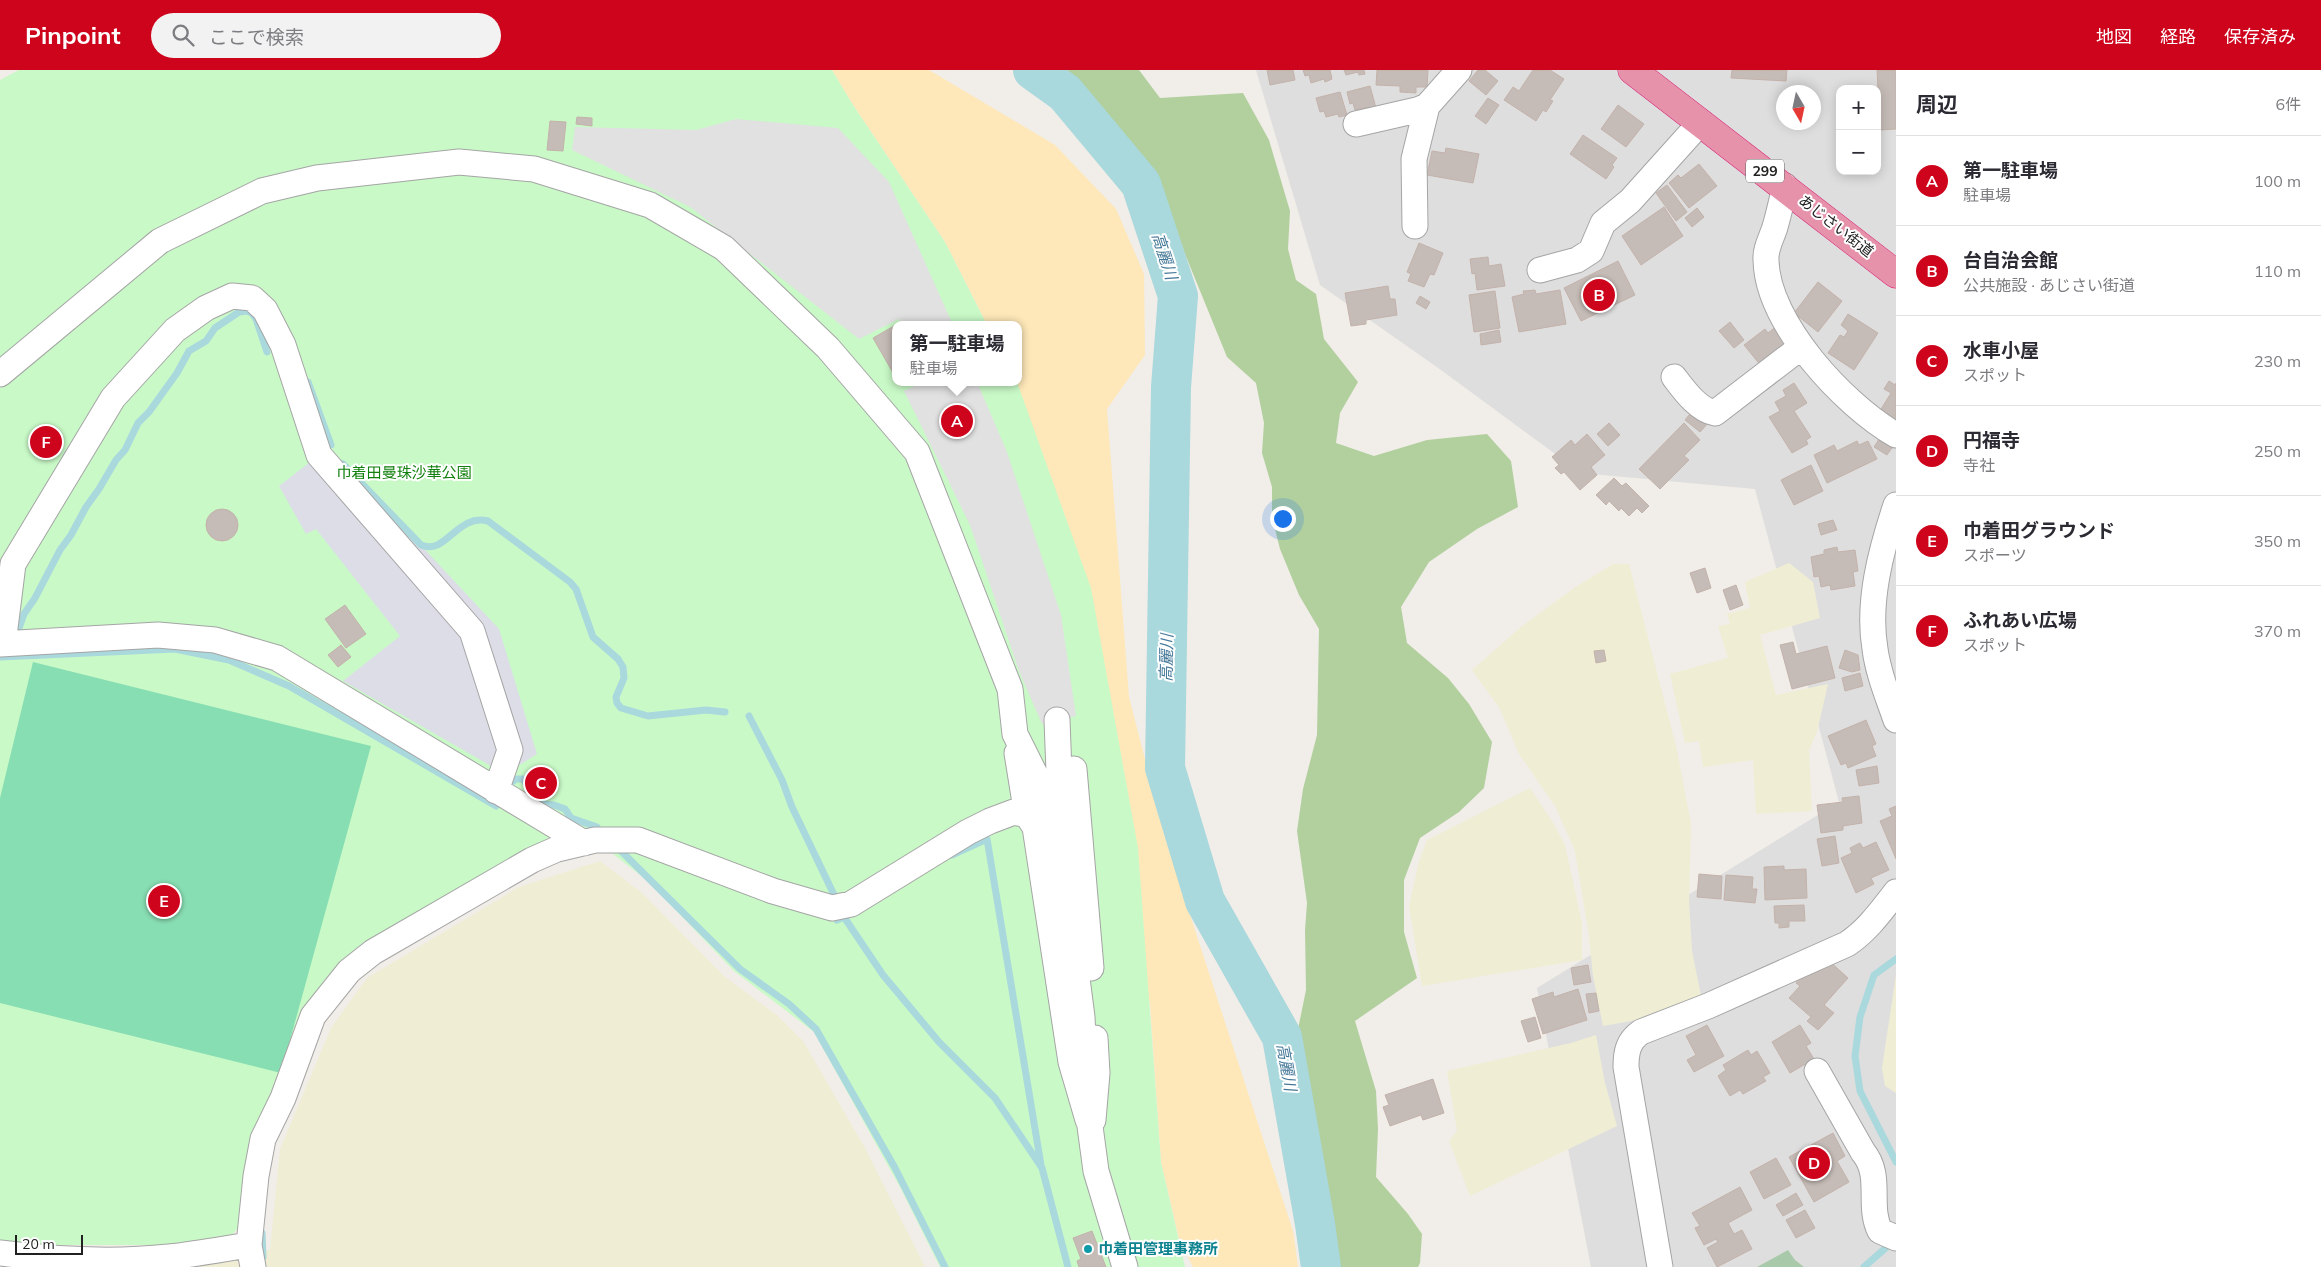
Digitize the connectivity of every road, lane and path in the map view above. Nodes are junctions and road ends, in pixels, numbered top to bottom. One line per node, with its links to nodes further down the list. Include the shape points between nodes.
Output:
1 (1459, 70): 3 (street)
2 (1632, 70): 4 (highway, あじさい街道 / 299)
3 (1427, 106): 5 (street); 7 (street, via 1414,159)
4 (1701, 122): 6 (highway, あじさい街道 / 299); 8 (street, via 1630,201 1603,223 1591,251 1577,260)
5 (1356, 124)
6 (1785, 186): 9 (highway, あじさい街道 / 299); 10 (street, via 1765,257 1767,278 1775,300)
7 (1416, 226)
8 (1540, 270)
9 (1896, 274)
10 (1801, 347): 12 (street, via 1716,413 1708,412); 13 (street, via 1840,391 1874,421)
11 (0, 374): 17 (street, via 160,241 262,191 317,178 459,162 534,169 650,205 724,248 828,348 917,452 1010,689)
12 (1674, 377)
13 (1896, 435)
14 (1896, 505): 16 (street, via 1877,580 1873,610 1875,649)
15 (2, 644): 18 (street, via 158,635 215,640 277,658); 18 (street, via 13,564 112,398 175,330 206,308 232,296 252,298 266,310 283,345 319,455 472,631 510,750)
16 (1896, 720)
17 (1015, 734): 19 (street); 21 (street, via 1047,798)
18 (496, 791): 20 (street)
19 (1026, 815): 20 (street, via 1014,812 988,822 851,904 832,908 773,891 638,840); 24 (street, via 1035,827 1071,1062)
20 (584, 843): 27 (street, via 558,849 524,864 373,952 349,971 313,1016 283,1098 263,1139 256,1176)
21 (1060, 847): 24 (street, via 1082,1017); 24 (street, via 1063,719 1087,903 1097,1073)
22 (1896, 892): 29 (street, via 1871,924 1847,944 1633,1038 1626,1054 1626,1067)
23 (1817, 1071): 25 (street, via 1870,1160 1876,1186 1873,1197 1876,1223 1880,1231)
24 (1090, 1132): 28 (street, via 1096,1171)
25 (1896, 1238)
26 (0, 1253): 27 (street, via 93,1260)
27 (251, 1256)
28 (1125, 1267)
29 (1660, 1267)

